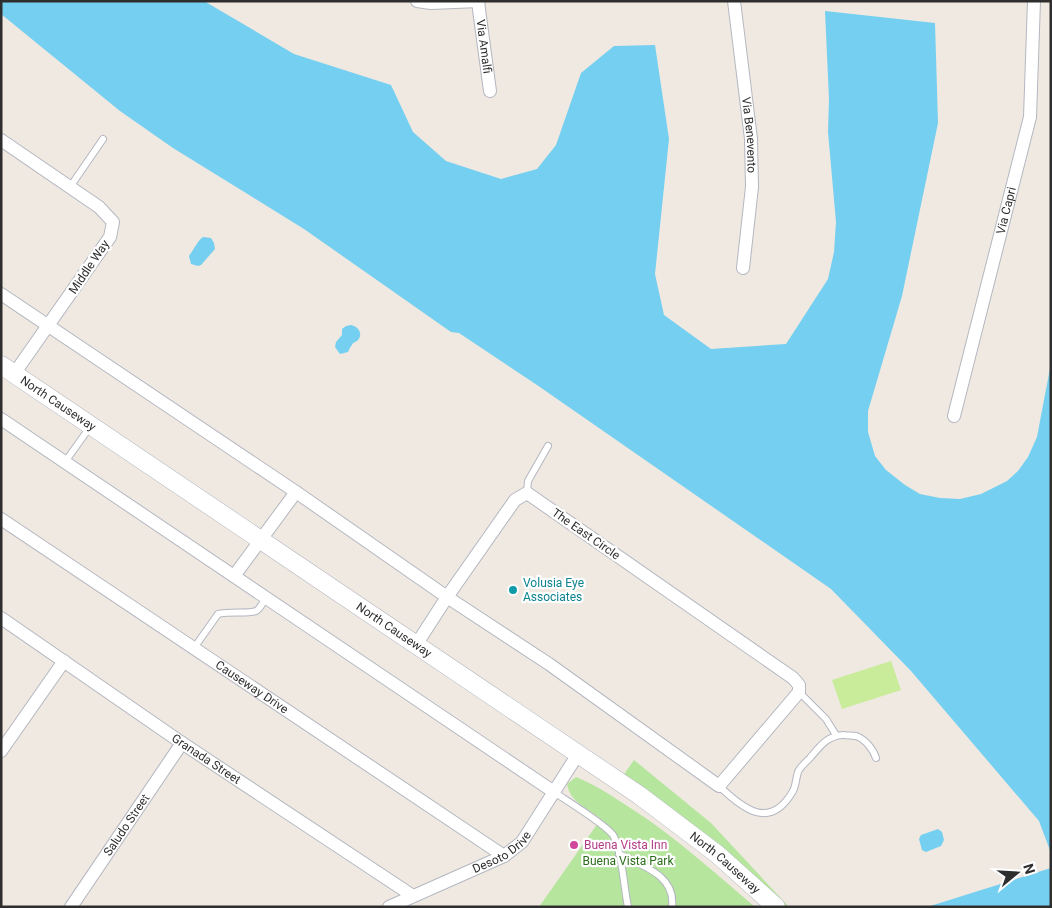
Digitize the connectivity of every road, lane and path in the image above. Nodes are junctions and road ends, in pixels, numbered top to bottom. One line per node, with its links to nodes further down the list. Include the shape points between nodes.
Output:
1 (417, 1): 2 (street)
2 (479, 1): 5 (street, Via Amalfi)
3 (734, 1): 9 (street, Via Benevento, via 751,148 752,187)
4 (1034, 1): 13 (street, Via Capri, via 1030,117)
5 (490, 92)
6 (102, 139): 8 (lane)
7 (1, 140): 8 (street, Middle Way)
8 (70, 187): 11 (street, Middle Way, via 99,207 113,222 110,237)
9 (743, 268)
10 (1, 294): 11 (street)
11 (49, 326): 12 (street, Middle Way); 18 (street)
12 (8, 370): 15 (main road, North Causeway)
13 (954, 416)
14 (1, 419): 17 (street)
15 (91, 426): 17 (lane); 21 (main road, North Causeway)
16 (548, 446): 19 (lane, via 528,481)
17 (65, 462): 22 (street)
18 (296, 492): 21 (street); 23 (street)
19 (527, 493): 23 (street, via 515,500); 29 (street, The East Circle, via 785,673)
20 (1, 518): 27 (street, Causeway Drive)
21 (259, 540): 22 (street); 26 (main road, North Causeway)
22 (234, 576): 24 (street)
23 (447, 597): 26 (street); 35 (street, via 549,664)
24 (266, 598): 27 (lane, via 254,612 218,614); 36 (street)
25 (1, 618): 28 (street, Granada Street)
26 (416, 645): 33 (main road, North Causeway)
27 (194, 648): 38 (street, Causeway Drive)
28 (64, 661): 31 (street, Granada Street); 32 (street)
29 (799, 689): 30 (lane, via 826,719); 35 (street)
30 (836, 736): 34 (lane, via 855,736 866,743); 35 (lane, via 825,741 799,771 794,790 781,806 766,814 752,812 738,804)
31 (182, 743): 39 (street, Granada Street); 40 (street, Saludo Street)
32 (1, 751)
33 (578, 754): 36 (street, Desoto Drive); 44 (main road, North Causeway, via 680,825 732,866)
34 (876, 758)
35 (719, 786)
36 (554, 792): 37 (lane, via 606,828 614,838); 38 (street, Desoto Drive, via 522,842)
37 (619, 854): 42 (lane); 43 (lane, via 661,876 672,897)
38 (504, 856): 39 (street, Desoto Drive)
39 (414, 896): 41 (street, Desoto Drive)
40 (71, 907)
41 (389, 907)
42 (628, 907)
43 (672, 907)
44 (776, 907)

